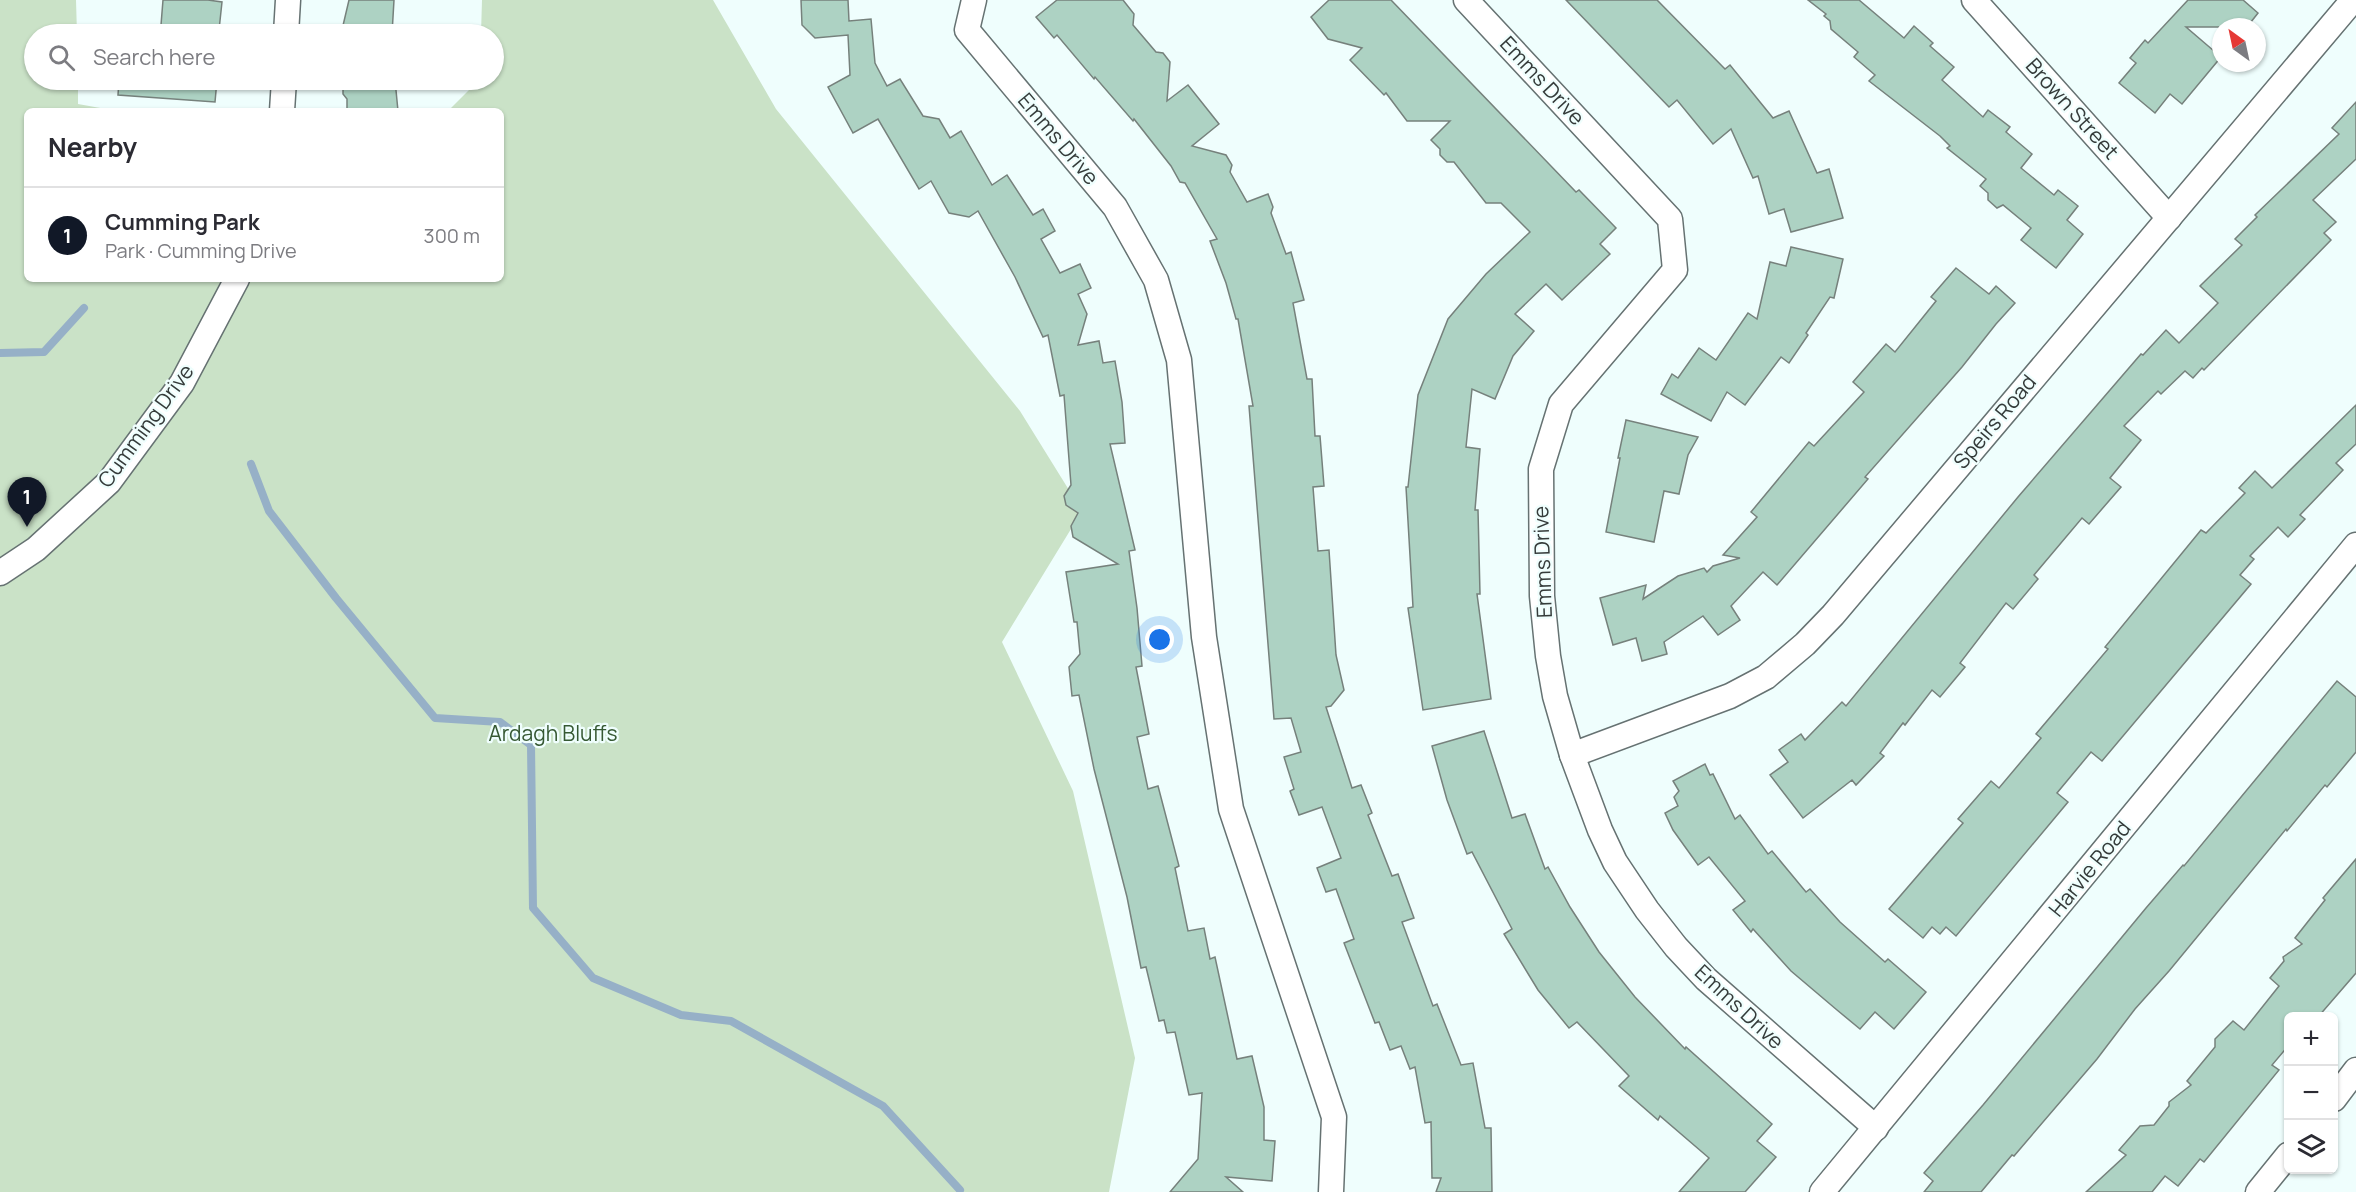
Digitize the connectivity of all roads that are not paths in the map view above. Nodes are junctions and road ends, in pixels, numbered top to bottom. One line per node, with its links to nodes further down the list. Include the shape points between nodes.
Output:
1 (288, 0): 6 (street)
2 (974, 0): 18 (street, Emms Drive, via 968,30 1114,207 1156,280 1179,360 1204,637 1231,809 1334,1117)
3 (1466, 0): 13 (street, Emms Drive, via 1670,219 1675,270 1561,404 1541,469 1542,596 1548,656)
4 (1974, 0): 9 (street, Brown Street)
5 (2353, 0): 9 (street, Speirs Road)
6 (287, 24)
7 (283, 90): 8 (street)
8 (282, 108)
9 (2169, 218): 13 (street, Speirs Road, via 1805,644 1766,677 1730,696)
10 (235, 282): 12 (street, Cumming Drive, via 182,383 109,482 36,549)
11 (2356, 545): 16 (street, Harvie Road)
12 (0, 573)
13 (1572, 755): 16 (street, Emms Drive, via 1615,862 1676,946 1754,1024)
14 (2356, 1070): 15 (street)
15 (2338, 1094)
16 (1876, 1128): 19 (street, Harvie Road)
17 (2284, 1161): 20 (street)
18 (1331, 1192)
19 (1822, 1192)
20 (2258, 1192)

